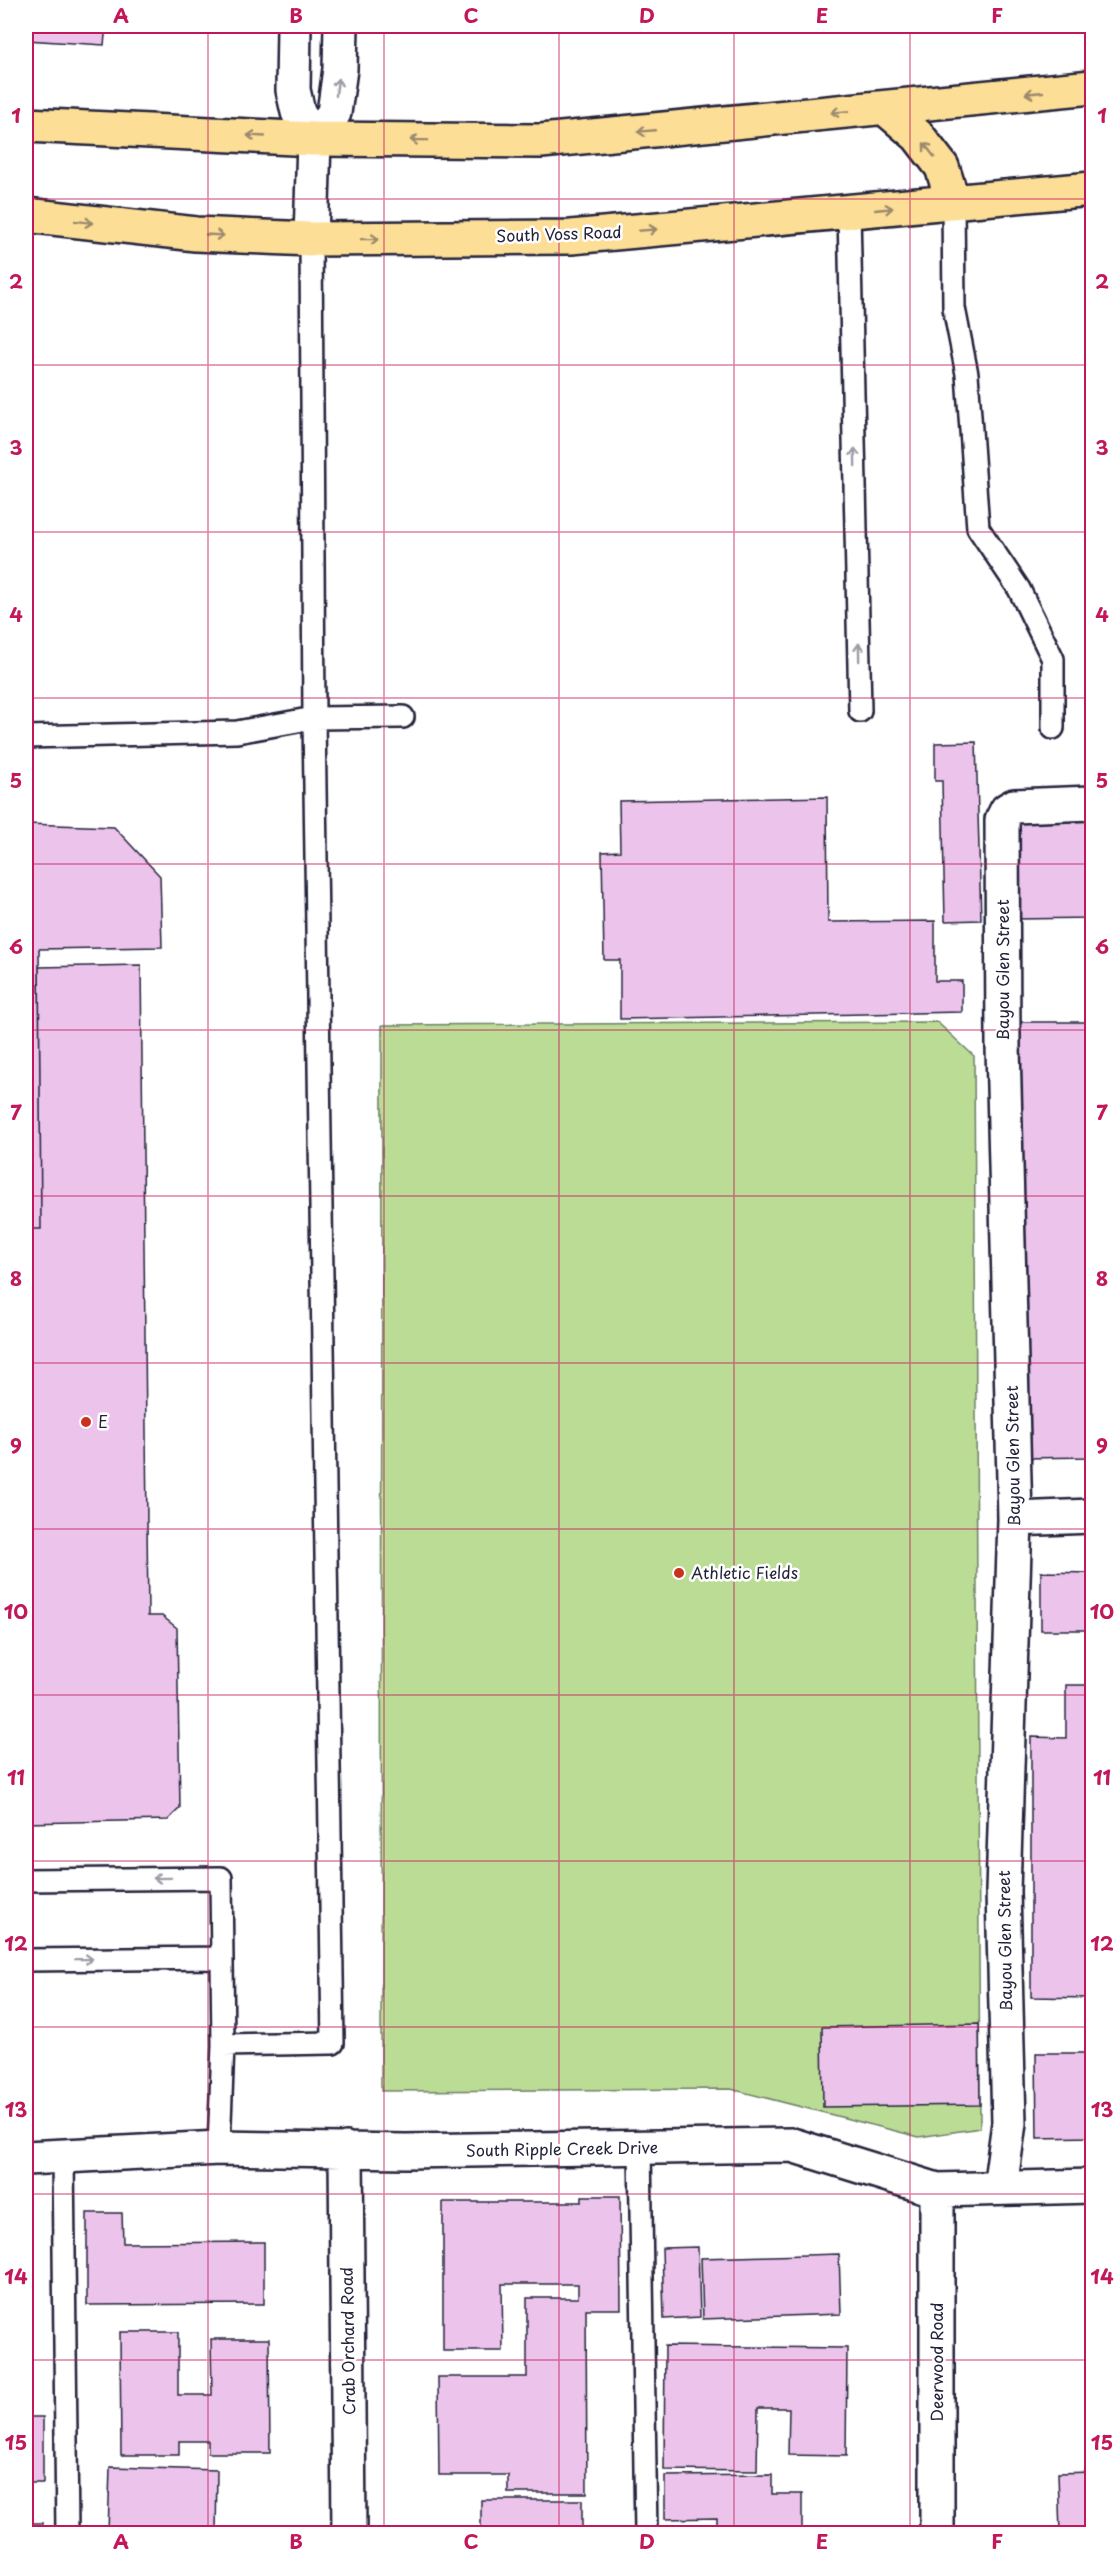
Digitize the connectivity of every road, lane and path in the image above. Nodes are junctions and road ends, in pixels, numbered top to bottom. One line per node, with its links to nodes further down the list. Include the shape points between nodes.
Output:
1 (294, 26): 6 (street, via 293,90 298,112)
2 (340, 26): 6 (street, one-way to 2, via 334,113)
3 (1092, 87): 4 (main road, one-way to 4)
4 (885, 108): 6 (main road, one-way to 6, via 541,141); 8 (main road, one-way to 4, via 942,167 918,136)
5 (26, 125): 6 (main road, one-way to 5)
6 (314, 139): 11 (street)
7 (1092, 189): 8 (main road, South Voss Road)
8 (953, 202): 9 (main road, South Voss Road, one-way to 8); 15 (lane, via 954,308 967,374 978,528 1019,590 1053,659)
9 (849, 212): 11 (main road, South Voss Road, one-way to 9, via 571,237); 12 (lane, one-way to 9)
10 (26, 215): 11 (main road, South Voss Road, one-way to 11, via 196,234)
11 (311, 239): 14 (lane)
12 (860, 711)
13 (403, 717): 14 (lane)
14 (314, 718): 16 (lane, via 237,732); 23 (lane, via 333,2043)
15 (1053, 728)
16 (26, 737)
17 (1092, 803): 19 (street, Bayou Glen Street, via 1014,806 1002,820)
18 (1092, 1516): 19 (street)
19 (1015, 1519): 30 (street, Bayou Glen Street, via 1003,1891 1008,2123)
20 (26, 1880): 21 (lane, one-way to 20, via 221,1878)
21 (221, 1958): 22 (lane, one-way to 21); 23 (lane)
22 (26, 1960)
23 (223, 2045): 24 (lane)
24 (219, 2148): 26 (street, South Ripple Creek Drive); 27 (street, South Ripple Creek Drive)
25 (640, 2148): 26 (street, South Ripple Creek Drive); 31 (street, South Ripple Creek Drive, via 792,2145); 34 (lane)
26 (346, 2149): 33 (street, Crab Orchard Road)
27 (63, 2156): 28 (street, South Ripple Creek Drive); 32 (lane)
28 (26, 2158)
29 (1092, 2186): 30 (street, South Ripple Creek Drive)
30 (1000, 2188): 31 (street, South Ripple Creek Drive)
31 (937, 2190): 35 (street, Deerwood Road)
32 (67, 2534)
33 (349, 2534)
34 (646, 2534)
35 (937, 2534)

